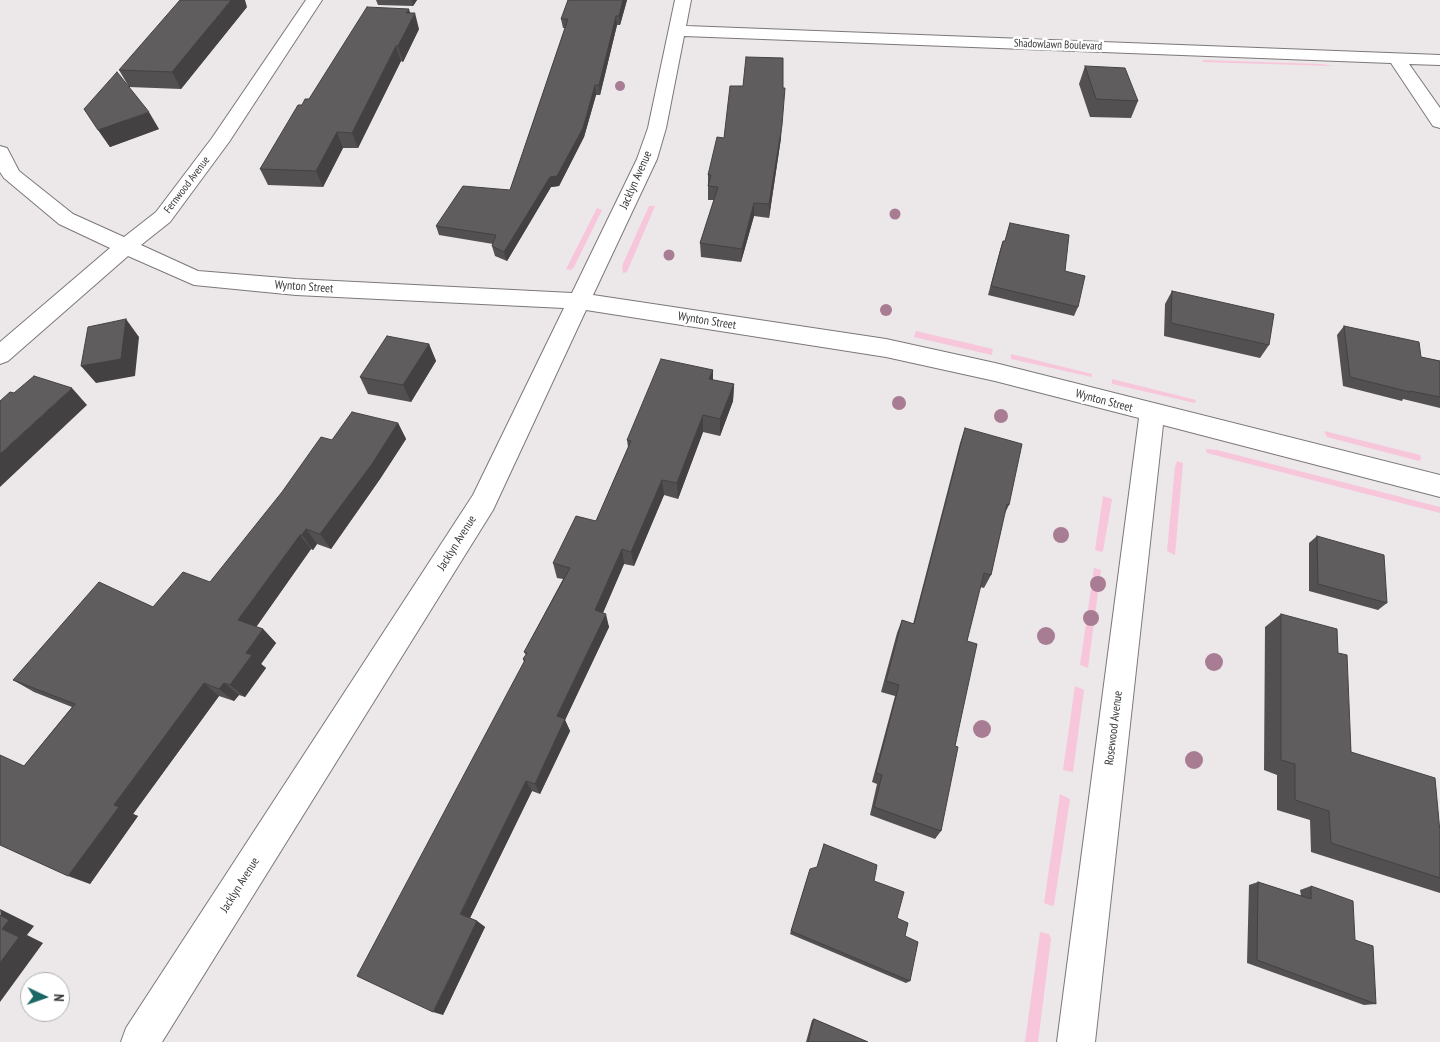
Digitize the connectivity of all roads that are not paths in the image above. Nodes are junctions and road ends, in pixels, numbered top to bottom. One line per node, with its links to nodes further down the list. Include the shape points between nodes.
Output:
1 (314, 0): 8 (street, Fernwood Avenue, via 220,142 163,217)
2 (683, 0): 3 (street, Jacklyn Avenue)
3 (677, 31): 4 (street, Shadowlawn Boulevard); 9 (street, Jacklyn Avenue, via 652,145)
4 (1396, 58): 5 (street, Shadowlawn Boulevard); 6 (street)
5 (1440, 60)
6 (1440, 122)
7 (0, 152): 8 (street, Wynton Street, via 11,174 66,219)
8 (126, 246): 9 (street, Wynton Street, via 194,278 296,287); 10 (street, Fernwood Avenue)
9 (580, 301): 11 (street, Wynton Street, via 886,348 995,372); 13 (street, Jacklyn Avenue, via 483,502)
10 (0, 355)
11 (1152, 414): 12 (street, Wynton Street); 14 (street, Rosewood Avenue)
12 (1440, 486)
13 (140, 1042)
14 (1076, 1042)

